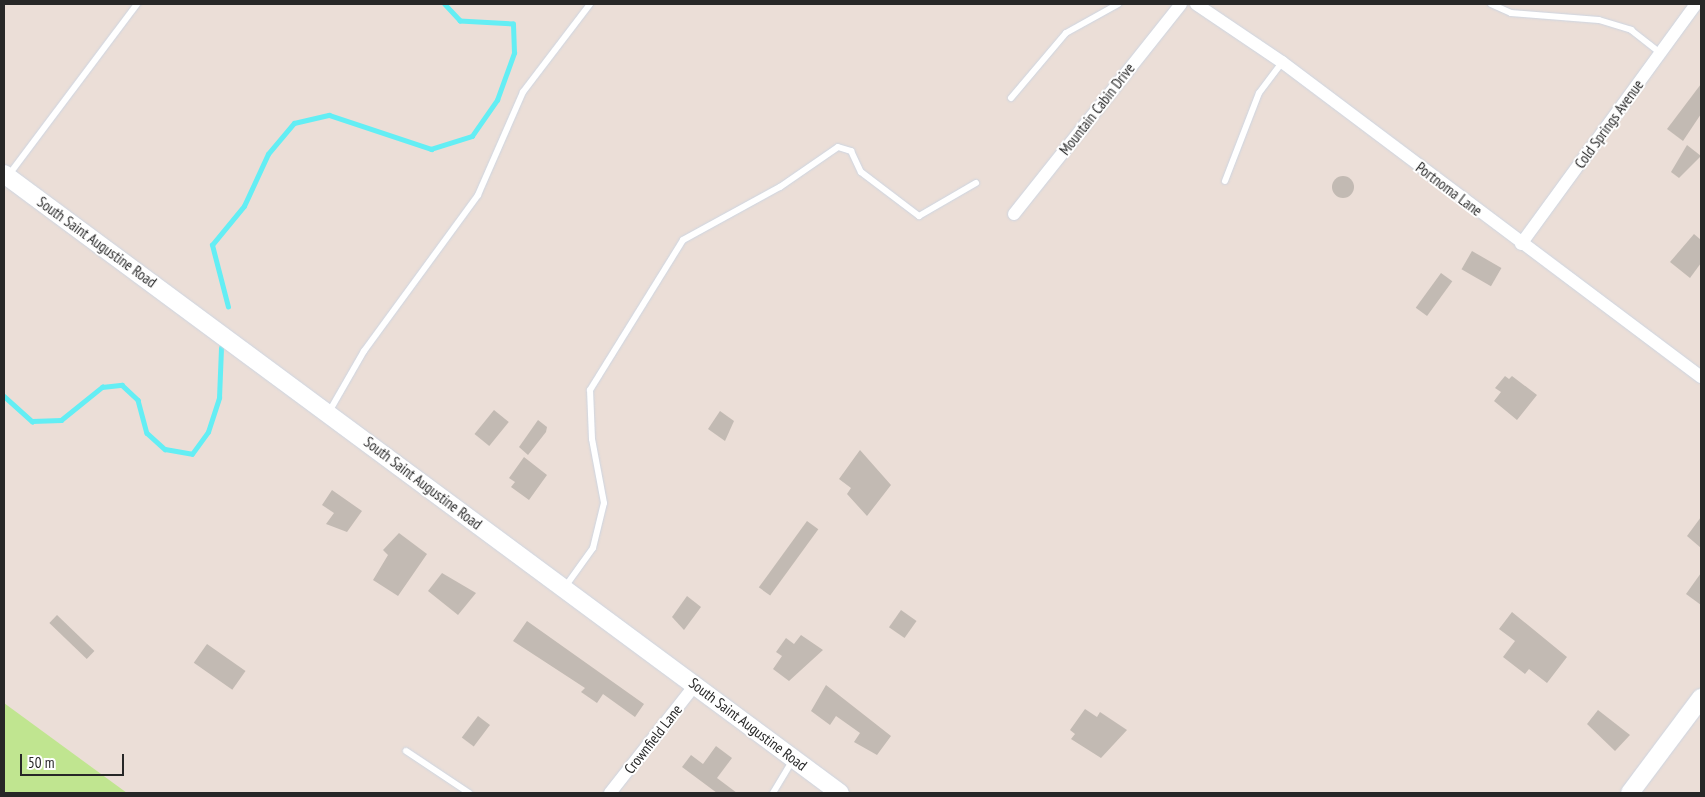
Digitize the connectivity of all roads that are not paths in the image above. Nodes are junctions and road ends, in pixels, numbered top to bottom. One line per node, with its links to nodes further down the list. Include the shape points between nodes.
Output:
1 (137, 4): 11 (lane)
2 (590, 4): 17 (lane, via 523,92 478,195 364,351)
3 (1118, 4): 10 (lane, via 1066,33)
4 (1181, 4): 14 (street, Mountain Cabin Drive)
5 (1196, 4): 9 (street, Portnoma Lane)
6 (1491, 4): 8 (lane, via 1511,13 1599,20 1631,30)
7 (1696, 4): 8 (street, Cold Springs Avenue)
8 (1660, 53): 15 (street, Cold Springs Avenue)
9 (1282, 62): 12 (lane, via 1259,93); 15 (street, Portnoma Lane)
10 (1010, 98)
11 (7, 181): 17 (street, South Saint Augustine Road)
12 (1225, 181)
13 (976, 183): 18 (lane, via 919,216 861,172 851,151 838,147 780,188 683,240 590,390 592,439 604,503 593,548)
14 (1014, 214)
15 (1521, 244): 16 (street, Portnoma Lane)
16 (1701, 377)
17 (329, 413): 18 (street, South Saint Augustine Road)
18 (564, 588): 19 (street, South Saint Augustine Road)
19 (695, 685): 22 (street, South Saint Augustine Road); 24 (street, Crownfield Lane)
20 (1701, 698): 27 (street)
21 (406, 751): 23 (lane)
22 (794, 759): 25 (lane); 26 (street, South Saint Augustine Road)
23 (469, 793)
24 (610, 793)
25 (773, 793)
26 (840, 793)
27 (1630, 793)

